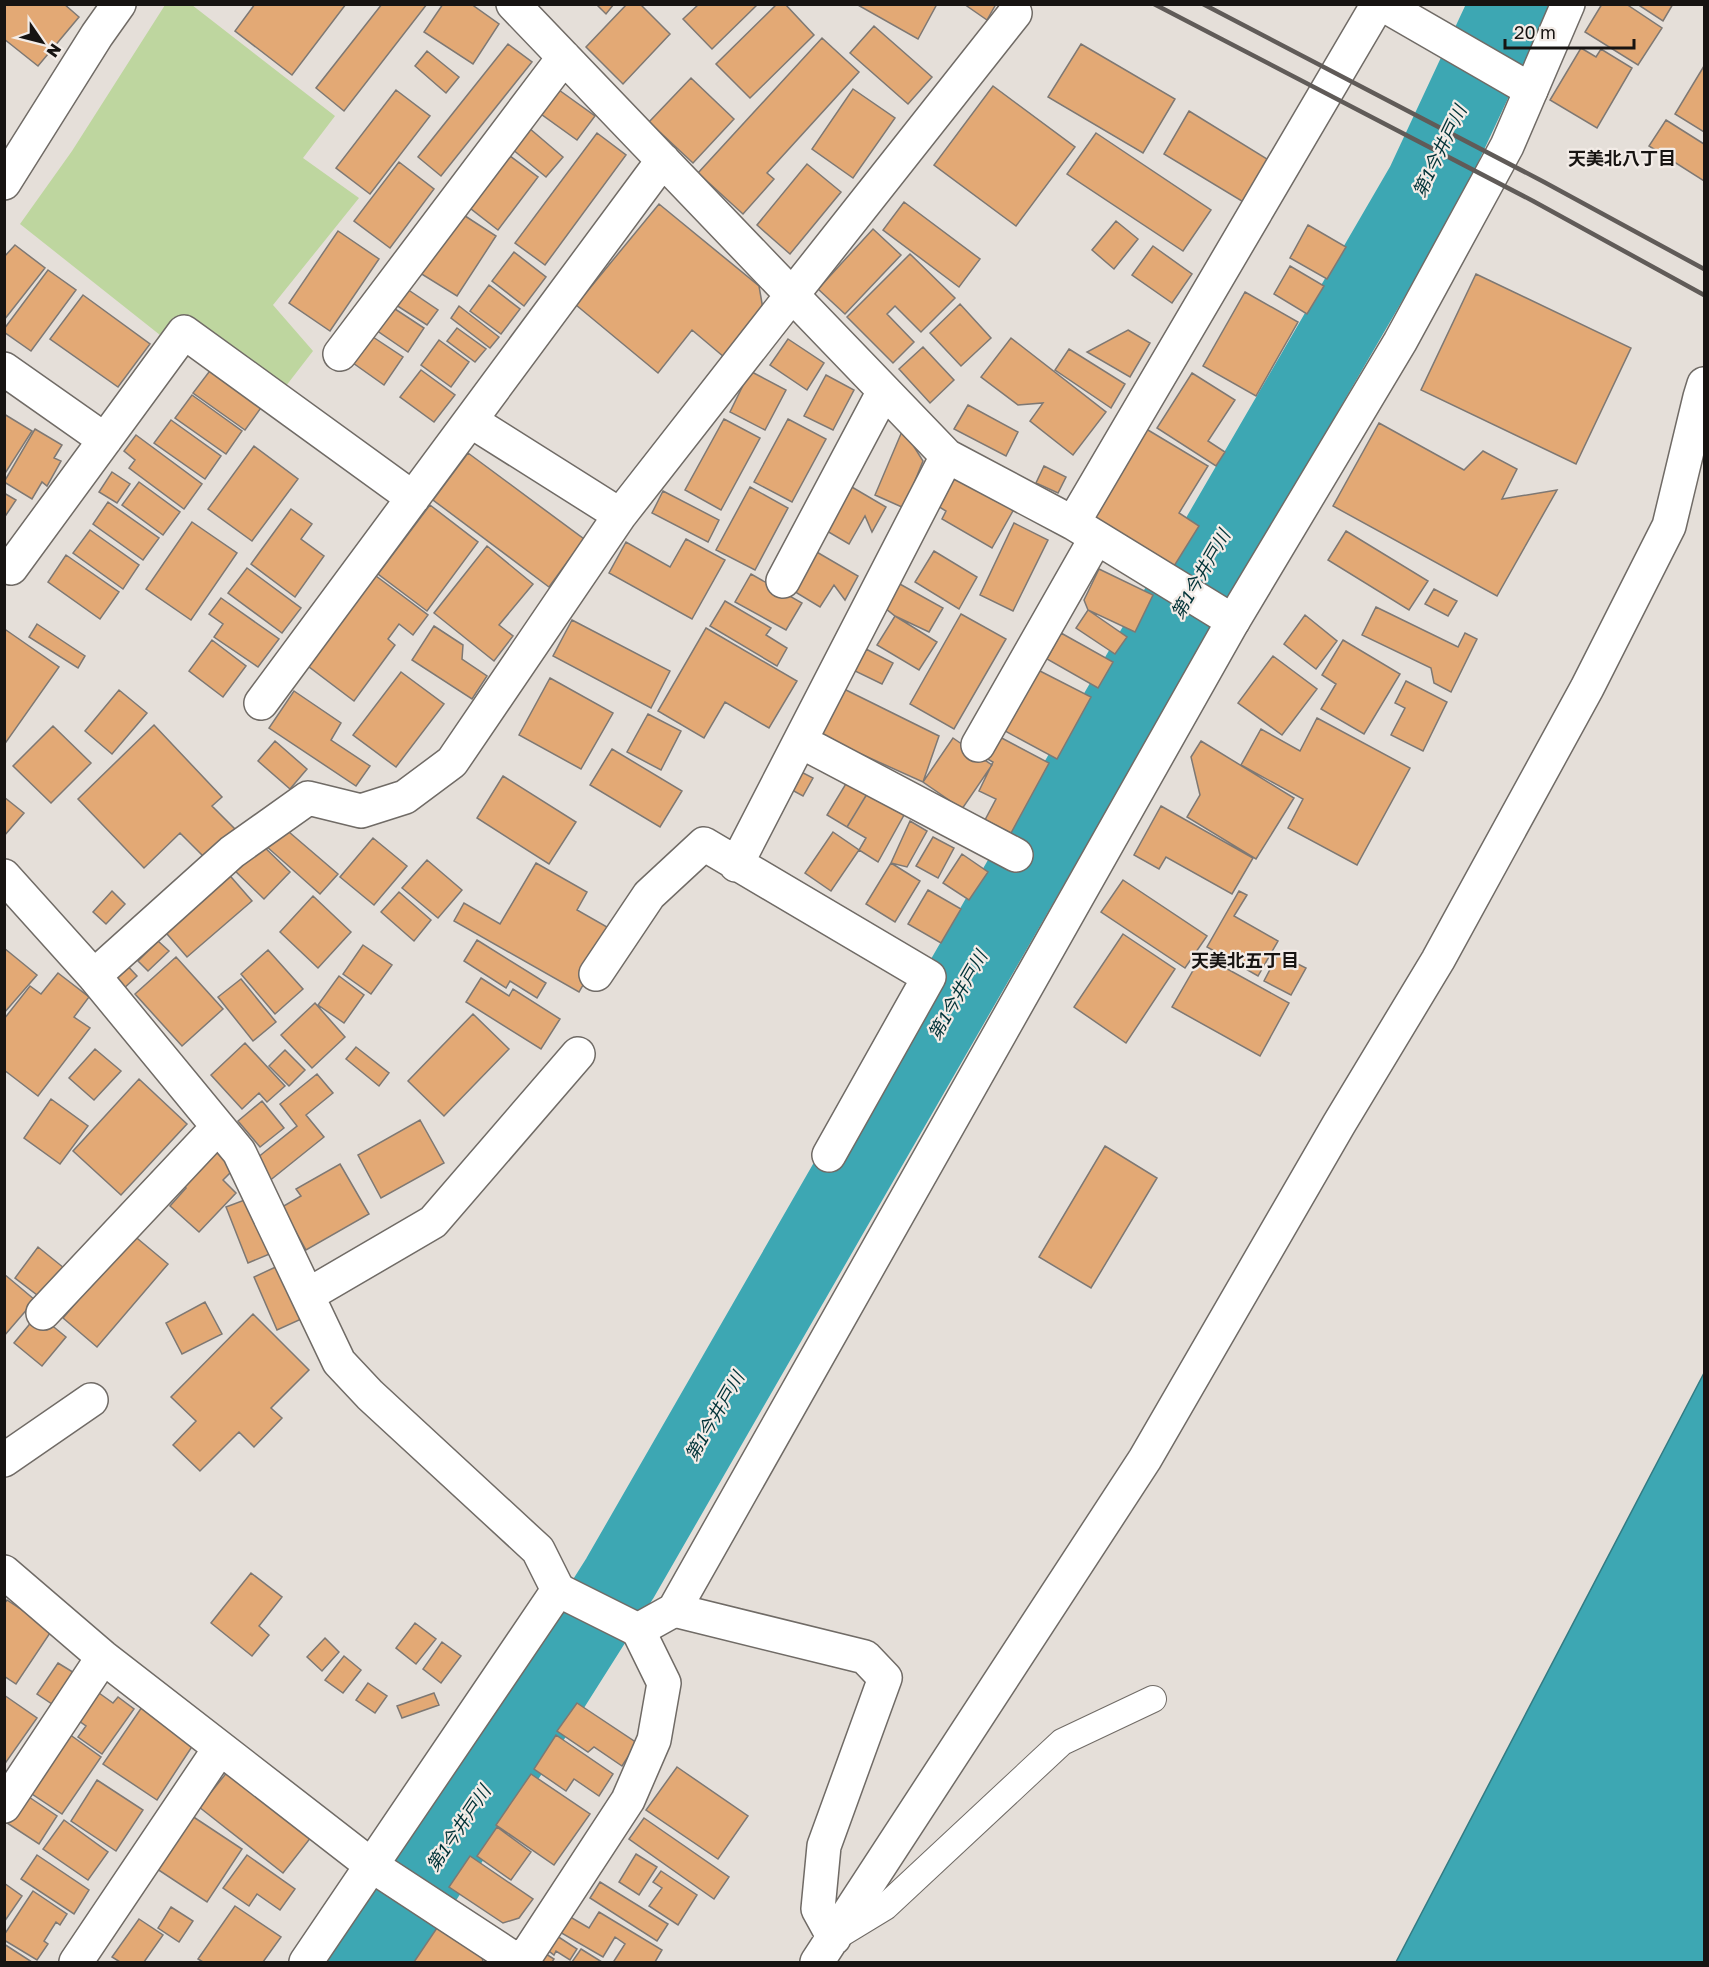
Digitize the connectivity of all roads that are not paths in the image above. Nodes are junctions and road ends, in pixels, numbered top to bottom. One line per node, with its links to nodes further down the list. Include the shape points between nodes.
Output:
1 (119, 4): 9 (street)
2 (513, 4): 6 (street)
3 (1380, 4): 7 (street); 20 (street)
4 (1568, 4): 7 (street)
5 (1015, 13): 10 (street)
6 (564, 57): 8 (street); 11 (street)
7 (1531, 90): 23 (street, via 1507,146 1400,342)
8 (663, 160): 10 (street); 15 (street)
9 (4, 183)
10 (792, 295): 14 (street); 19 (street)
11 (340, 354)
12 (4, 369): 16 (street)
13 (1704, 384): 48 (street, via 1669,525 1587,688 1438,960 1145,1459)
14 (884, 391): 17 (street); 22 (street)
15 (471, 421): 18 (street); 19 (street)
16 (105, 440): 18 (street, via 184,332); 21 (street)
17 (947, 456): 20 (street); 25 (street)
18 (413, 498): 24 (street)
19 (620, 515): 31 (street, via 452,762 405,797 361,811 308,798 232,852)
20 (1084, 531): 23 (street); 26 (street)
21 (11, 568)
22 (783, 581)
23 (1221, 614): 41 (street)
24 (261, 703)
25 (800, 741): 27 (street); 28 (street)
26 (978, 745)
27 (1016, 855)
28 (736, 865): 30 (street, via 704,844 649,895); 34 (street, via 929,977)
29 (4, 876): 31 (street)
30 (596, 974)
31 (94, 976): 33 (street)
32 (578, 1054): 35 (street, via 433,1222)
33 (218, 1127): 35 (street, via 239,1152); 36 (street)
34 (829, 1155)
35 (308, 1295): 40 (street, via 339,1362 538,1550)
36 (43, 1313)
37 (91, 1400): 38 (street)
38 (4, 1460)
39 (4, 1572): 43 (street)
40 (559, 1591): 42 (street); 47 (street)
41 (674, 1610): 42 (street); 48 (street, via 866,1657 885,1678 824,1846 818,1909)
42 (637, 1630): 51 (street, via 664,1683 654,1740 628,1800)
43 (103, 1657): 45 (street); 46 (street)
44 (1153, 1699): 48 (lane, via 1062,1743 885,1907)
45 (220, 1748): 47 (street); 49 (street)
46 (4, 1806)
47 (373, 1866): 50 (street); 51 (street)
48 (826, 1950)
49 (76, 1962)
50 (306, 1962)
51 (519, 1962)

